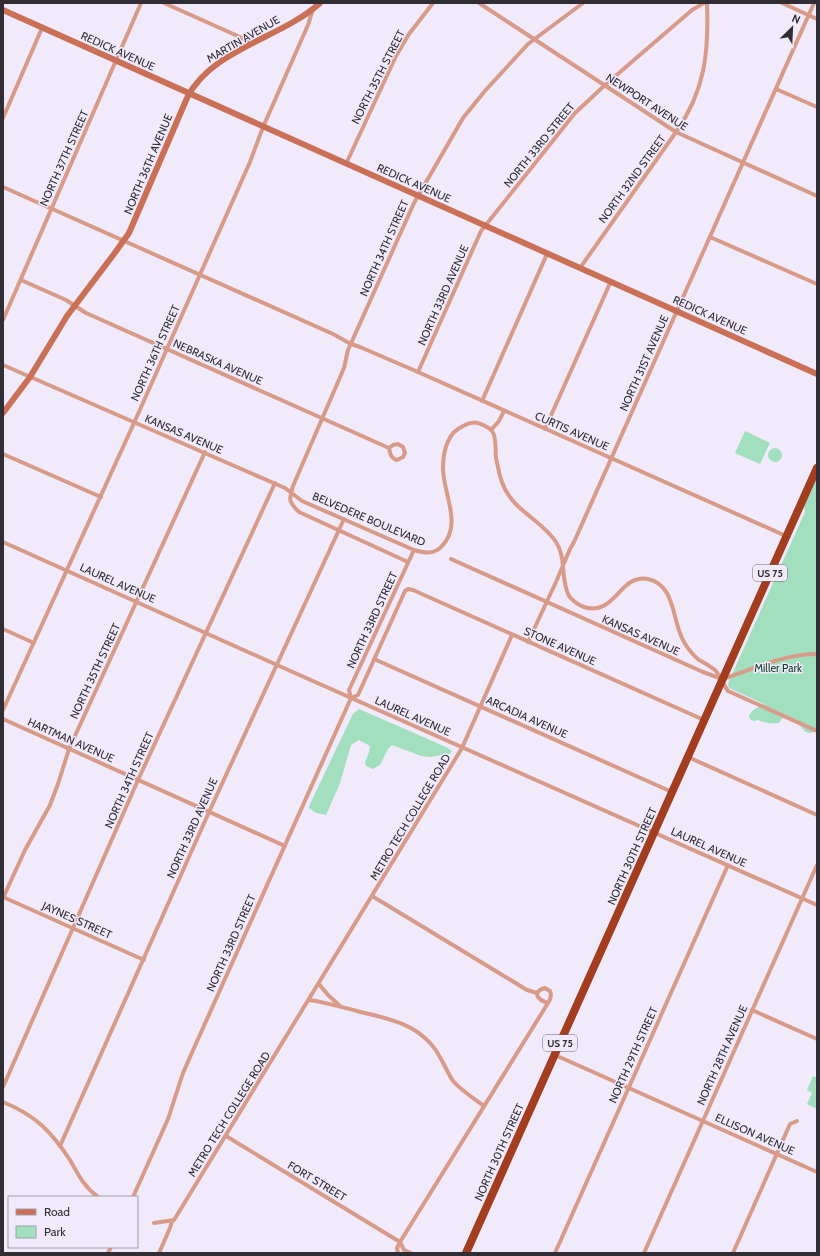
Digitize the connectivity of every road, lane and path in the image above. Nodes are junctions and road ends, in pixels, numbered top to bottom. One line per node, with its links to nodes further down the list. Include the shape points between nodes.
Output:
1 (141, 3): 19 (street, NORTH 37TH STREET)
2 (164, 3): 18 (street)
3 (316, 3): 13 (street)
4 (320, 3): 13 (street, NORTH 36TH STREET)
5 (433, 3): 28 (street, NORTH 35TH STREET, via 413,28 396,56)
6 (479, 3): 17 (street, NEWPORT AVENUE)
7 (583, 3): 17 (street, NORTH 34TH STREET)
8 (704, 3): 20 (street, NORTH 33RD STREET, via 692,10)
9 (707, 3): 26 (street, NORTH 32ND STREET, via 705,67 691,109)
10 (782, 3): 14 (street)
11 (814, 3): 14 (street, NORTH 31ST AVENUE)
12 (3, 10): 16 (street, REDICK AVENUE)
13 (313, 10): 18 (street, MARTIN AVENUE); 25 (street, NORTH 36TH STREET)
14 (809, 15): 15 (street); 21 (street, NORTH 31ST AVENUE)
15 (817, 19)
16 (42, 28): 19 (street, REDICK AVENUE); 24 (street)
17 (535, 40): 20 (street, NEWPORT AVENUE); 30 (street, NORTH 34TH STREET, via 528,44 471,107)
18 (252, 44): 22 (street, MARTIN AVENUE, via 212,68 197,82)
19 (116, 61): 22 (street, REDICK AVENUE); 32 (street, NORTH 37TH STREET)
20 (605, 86): 26 (street, NEWPORT AVENUE); 33 (street, NORTH 33RD STREET, via 566,123)
21 (776, 89): 23 (street); 27 (street, NORTH 31ST AVENUE)
22 (190, 93): 25 (street, REDICK AVENUE); 35 (street, NORTH 36TH AVENUE)
23 (817, 107)
24 (3, 118)
25 (263, 127): 28 (street, REDICK AVENUE); 38 (street, NORTH 36TH STREET)
26 (676, 132): 27 (street, NEWPORT AVENUE); 37 (street, NORTH 32ND STREET)
27 (743, 163): 31 (street, NEWPORT AVENUE); 34 (street, NORTH 31ST AVENUE)
28 (346, 164): 30 (street, REDICK AVENUE)
29 (3, 187): 32 (street)
30 (418, 196): 33 (street, REDICK AVENUE); 45 (street, NORTH 34TH STREET)
31 (817, 196)
32 (52, 209): 35 (street); 39 (street, NORTH 37TH STREET)
33 (485, 226): 36 (street, REDICK AVENUE); 48 (street, NORTH 33RD AVENUE)
34 (710, 237): 41 (street); 43 (street, NORTH 31ST AVENUE)
35 (123, 241): 38 (street); 42 (street, NORTH 36TH AVENUE)
36 (547, 254): 37 (street, REDICK AVENUE); 51 (street)
37 (580, 268): 40 (street, REDICK AVENUE)
38 (200, 275): 45 (street); 46 (street, NORTH 36TH STREET)
39 (21, 280): 42 (street, NEBRASKA AVENUE); 44 (street, NORTH 37TH STREET)
40 (611, 282): 43 (street, REDICK AVENUE); 56 (street)
41 (817, 284)
42 (75, 306): 46 (street, NEBRASKA AVENUE); 50 (street, NORTH 36TH AVENUE)
43 (677, 311): 49 (street, REDICK AVENUE); 61 (street, NORTH 31ST AVENUE)
44 (3, 320)
45 (351, 344): 48 (street, CURTIS AVENUE); 54 (street, via 344,368)
46 (167, 349): 54 (street, NEBRASKA AVENUE); 55 (street, NORTH 36TH STREET)
47 (3, 365): 50 (street, KANSAS AVENUE)
48 (418, 372): 51 (street, CURTIS AVENUE)
49 (817, 374)
50 (30, 377): 53 (street, NORTH 36TH AVENUE); 55 (street, KANSAS AVENUE)
51 (482, 401): 52 (street, CURTIS AVENUE)
52 (504, 411): 56 (street, CURTIS AVENUE); 57 (street)
53 (3, 413)
54 (322, 419): 58 (street, NEBRASKA AVENUE); 64 (street)
55 (134, 423): 59 (street, KANSAS AVENUE); 65 (street, NORTH 36TH STREET)
56 (545, 429): 61 (street, CURTIS AVENUE)
57 (491, 430): 70 (street, BELVEDERE BOULEVARD, via 472,422 457,430 450,438 444,453 443,470 451,512 451,530 445,543 432,553); 73 (street, via 504,487 514,503 552,536 561,550)
58 (389, 448)
59 (205, 452): 63 (street, KANSAS AVENUE); 76 (street, NORTH 35TH STREET)
60 (3, 454): 65 (street)
61 (612, 458): 68 (street, CURTIS AVENUE); 73 (street, NORTH 31ST AVENUE)
62 (817, 468): 68 (highway, NORTH 30TH STREET / US 75)
63 (275, 483): 64 (street, KANSAS AVENUE); 79 (street, NORTH 34TH STREET)
64 (291, 492): 66 (street, BELVEDERE BOULEVARD, via 302,501); 67 (street, via 289,499 299,512)
65 (101, 497): 74 (street, NORTH 36TH STREET)
66 (344, 519): 67 (street, NORTH 33RD AVENUE); 70 (street, BELVEDERE BOULEVARD)
67 (339, 531): 72 (street); 85 (street, NORTH 33RD AVENUE)
68 (786, 536): 86 (highway, NORTH 30TH STREET / US 75)
69 (3, 542): 74 (street, LAUREL AVENUE)
70 (414, 550): 72 (street, NORTH 33RD STREET)
71 (451, 559): 77 (street, KANSAS AVENUE)
72 (408, 562): 87 (street, NORTH 33RD STREET, via 350,690)
73 (563, 565): 77 (street, NORTH 31ST AVENUE); 86 (street, via 569,596 585,608 605,606 625,586 635,580 648,579 660,584 670,598 686,646)
74 (67, 570): 76 (street, LAUREL AVENUE); 82 (street, NORTH 36TH STREET)
75 (408, 590): 80 (street, STONE AVENUE); 84 (street, NORTH 33RD STREET)
76 (136, 602): 79 (street, LAUREL AVENUE); 94 (street, NORTH 35TH STREET)
77 (546, 602): 81 (street, NORTH 31ST AVENUE); 86 (street, KANSAS AVENUE)
78 (3, 629): 82 (street)
79 (206, 633): 85 (street, LAUREL AVENUE); 96 (street, NORTH 34TH STREET)
80 (512, 635): 81 (street, STONE AVENUE); 88 (street)
81 (528, 642): 91 (street, STONE AVENUE)
82 (34, 643): 89 (street, NORTH 36TH STREET)
83 (817, 654): 86 (street, via 788,657)
84 (374, 659): 87 (street, NORTH 33RD STREET, via 358,695); 88 (street, ARCADIA AVENUE)
85 (277, 665): 87 (street, LAUREL AVENUE); 98 (street, NORTH 33RD AVENUE)
86 (722, 679): 91 (highway, NORTH 30TH STREET / US 75); 92 (street, via 729,692)
87 (351, 698): 93 (street, LAUREL AVENUE); 101 (street, NORTH 33RD STREET)
88 (480, 706): 93 (street); 97 (street, ARCADIA AVENUE)
89 (3, 710)
90 (3, 719): 94 (street, HARTMAN AVENUE)
91 (704, 720): 95 (highway, NORTH 30TH STREET / US 75)
92 (817, 731)
93 (462, 748): 100 (street, LAUREL AVENUE); 104 (street, METRO TECH COLLEGE ROAD)
94 (69, 749): 96 (street, HARTMAN AVENUE); 105 (street, NORTH 35TH STREET, via 50,805)
95 (688, 757): 97 (highway, NORTH 30TH STREET / US 75); 99 (street)
96 (138, 780): 98 (street, HARTMAN AVENUE); 108 (street, NORTH 34TH STREET)
97 (672, 792): 100 (highway, NORTH 30TH STREET / US 75)
98 (209, 812): 101 (street, HARTMAN AVENUE); 109 (street, NORTH 33RD AVENUE)
99 (817, 816)
100 (654, 832): 102 (street, LAUREL AVENUE); 117 (highway, NORTH 30TH STREET / US 75)
101 (285, 846): 129 (street, NORTH 33RD STREET, via 183,1073 168,1119)
102 (728, 865): 106 (street, LAUREL AVENUE); 119 (street, NORTH 29TH STREET)
103 (817, 865): 106 (street, NORTH 28TH AVENUE)
104 (372, 896): 110 (street, METRO TECH COLLEGE ROAD); 111 (street, METRO TECH COLLEGE ROAD, via 504,976)
105 (3, 897): 108 (street, JAYNES STREET)
106 (802, 898): 107 (street, LAUREL AVENUE); 115 (street, NORTH 28TH AVENUE)
107 (817, 905)
108 (73, 928): 109 (street, JAYNES STREET); 118 (street, NORTH 34TH STREET)
109 (144, 960): 125 (street, NORTH 33RD AVENUE)
110 (319, 984): 112 (street, METRO TECH COLLEGE ROAD); 114 (street)
111 (537, 993): 113 (street, METRO TECH COLLEGE ROAD, via 538,999); 113 (street, METRO TECH COLLEGE ROAD, via 545,988 550,991)
112 (309, 1000): 114 (street); 124 (street, METRO TECH COLLEGE ROAD)
113 (548, 1003): 121 (street)
114 (339, 1006): 121 (street, via 398,1022 415,1030 437,1051 459,1088)
115 (752, 1010): 116 (street); 122 (street, NORTH 28TH AVENUE)
116 (817, 1039)
117 (555, 1054): 119 (street, ELLISON AVENUE); 136 (highway, NORTH 30TH STREET / US 75)
118 (3, 1087)
119 (629, 1088): 122 (street, ELLISON AVENUE); 137 (street, NORTH 29TH STREET)
120 (3, 1102): 125 (street, via 34,1118)
121 (484, 1106): 132 (street)
122 (703, 1121): 126 (street, ELLISON AVENUE); 138 (street, NORTH 28TH AVENUE)
123 (797, 1121): 126 (street, via 790,1124)
124 (226, 1136): 130 (street, METRO TECH COLLEGE ROAD); 132 (street, FORT STREET)
125 (60, 1146): 128 (street, via 84,1184)
126 (777, 1154): 127 (street, ELLISON AVENUE); 139 (street)
127 (817, 1172)
128 (97, 1196)
129 (133, 1196)
130 (172, 1221): 131 (street); 133 (street)
131 (154, 1223)
132 (400, 1242): 134 (street); 135 (street, FORT STREET, via 404,1250)
133 (159, 1253)
134 (398, 1253)
135 (411, 1253)
136 (466, 1253)
137 (555, 1253)
138 (644, 1253)
139 (733, 1253)

